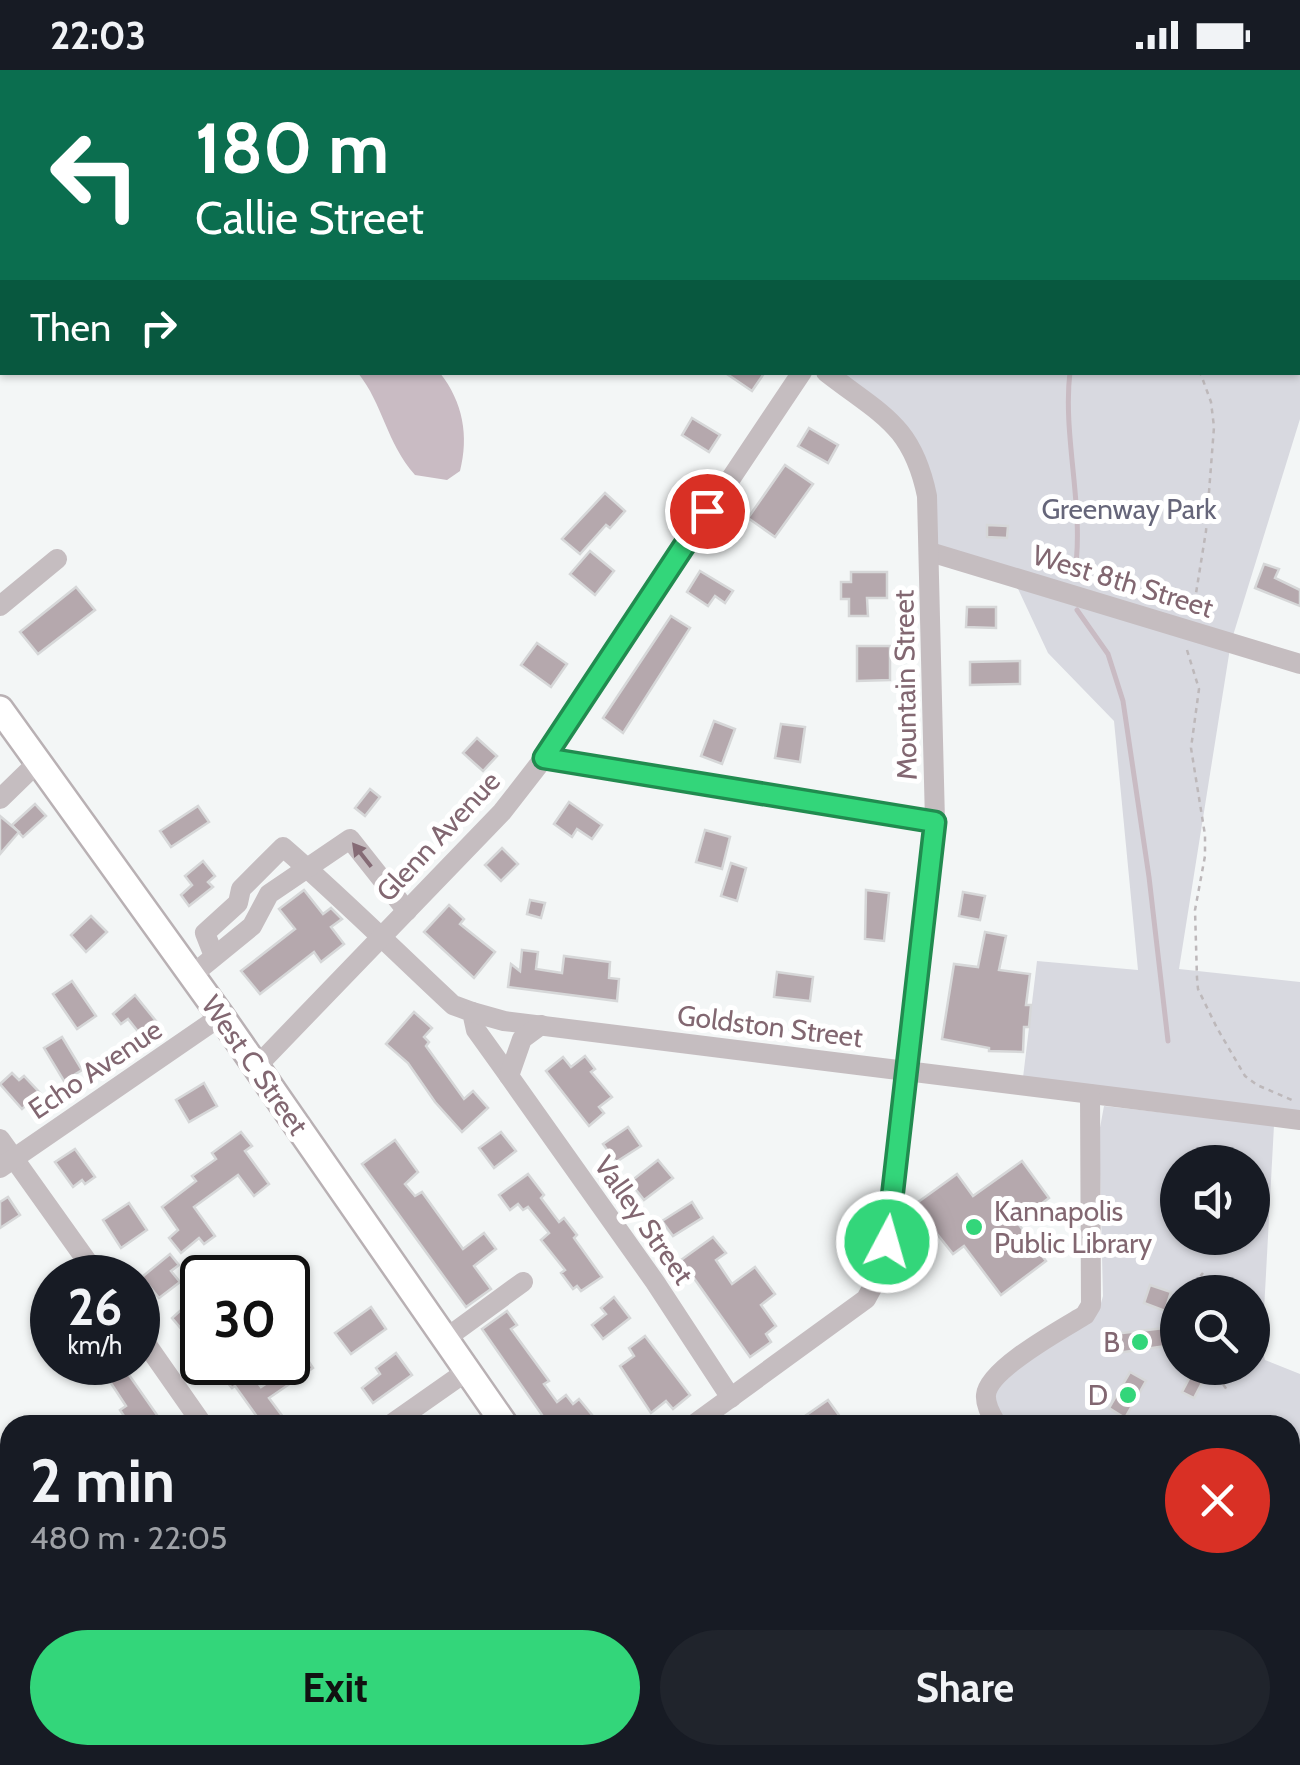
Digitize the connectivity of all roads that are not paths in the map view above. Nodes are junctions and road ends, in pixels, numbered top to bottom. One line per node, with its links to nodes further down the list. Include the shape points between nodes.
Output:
1 (800, 375): 8 (street, Glenn Avenue)
2 (830, 375): 3 (street, Mountain Street, via 903,432 920,464)
3 (930, 552): 6 (street, West 8th Street); 11 (street, Mountain Street)
4 (57, 560): 5 (street)
5 (0, 606)
6 (1300, 664)
7 (0, 709): 9 (main road, West C Street)
8 (544, 758): 11 (street); 14 (street, Glenn Avenue)
9 (38, 762): 10 (street); 18 (main road, West C Street)
10 (0, 799)
11 (935, 822): 23 (street, Mountain Street)
12 (306, 867): 13 (street, via 283,847); 14 (street, one-way to 12, via 350,839); 15 (street, via 269,894); 16 (street, Valley Street)
13 (241, 889): 15 (street); 17 (street, via 238,903 204,933)
14 (406, 911): 16 (street, Glenn Avenue)
15 (258, 915): 17 (street)
16 (380, 938): 19 (street, Valley Street, via 453,1005); 22 (street, Glenn Avenue)
17 (214, 956): 18 (street)
18 (192, 975): 20 (main road, West C Street)
19 (472, 1012): 21 (street, Goldston Street); 24 (street, Valley Street, via 476,1030)
20 (221, 1016): 22 (main road, West C Street); 28 (street, Echo Avenue)
21 (541, 1025): 23 (street, Goldston Street); 24 (street, via 522,1039)
22 (256, 1067): 31 (main road, West C Street)
23 (909, 1072): 25 (street, Goldston Street); 34 (street, Mountain Street, via 879,1276 850,1313)
24 (509, 1076): 34 (street, Valley Street)
25 (1090, 1094): 26 (street, Goldston Street); 39 (street, via 1091,1304 1085,1315 995,1376 985,1392)
26 (1300, 1120)
27 (0, 1139): 28 (street)
28 (7, 1163): 29 (street)
29 (80, 1255)
30 (523, 1282): 31 (street)
31 (445, 1339): 33 (main road, West C Street)
32 (160, 1363): 35 (street)
33 (467, 1371): 36 (street); 37 (main road, West C Street)
34 (731, 1398): 38 (street, Mountain Street)
35 (196, 1415)
36 (404, 1415)
37 (498, 1415)
38 (708, 1415)
39 (991, 1415)

